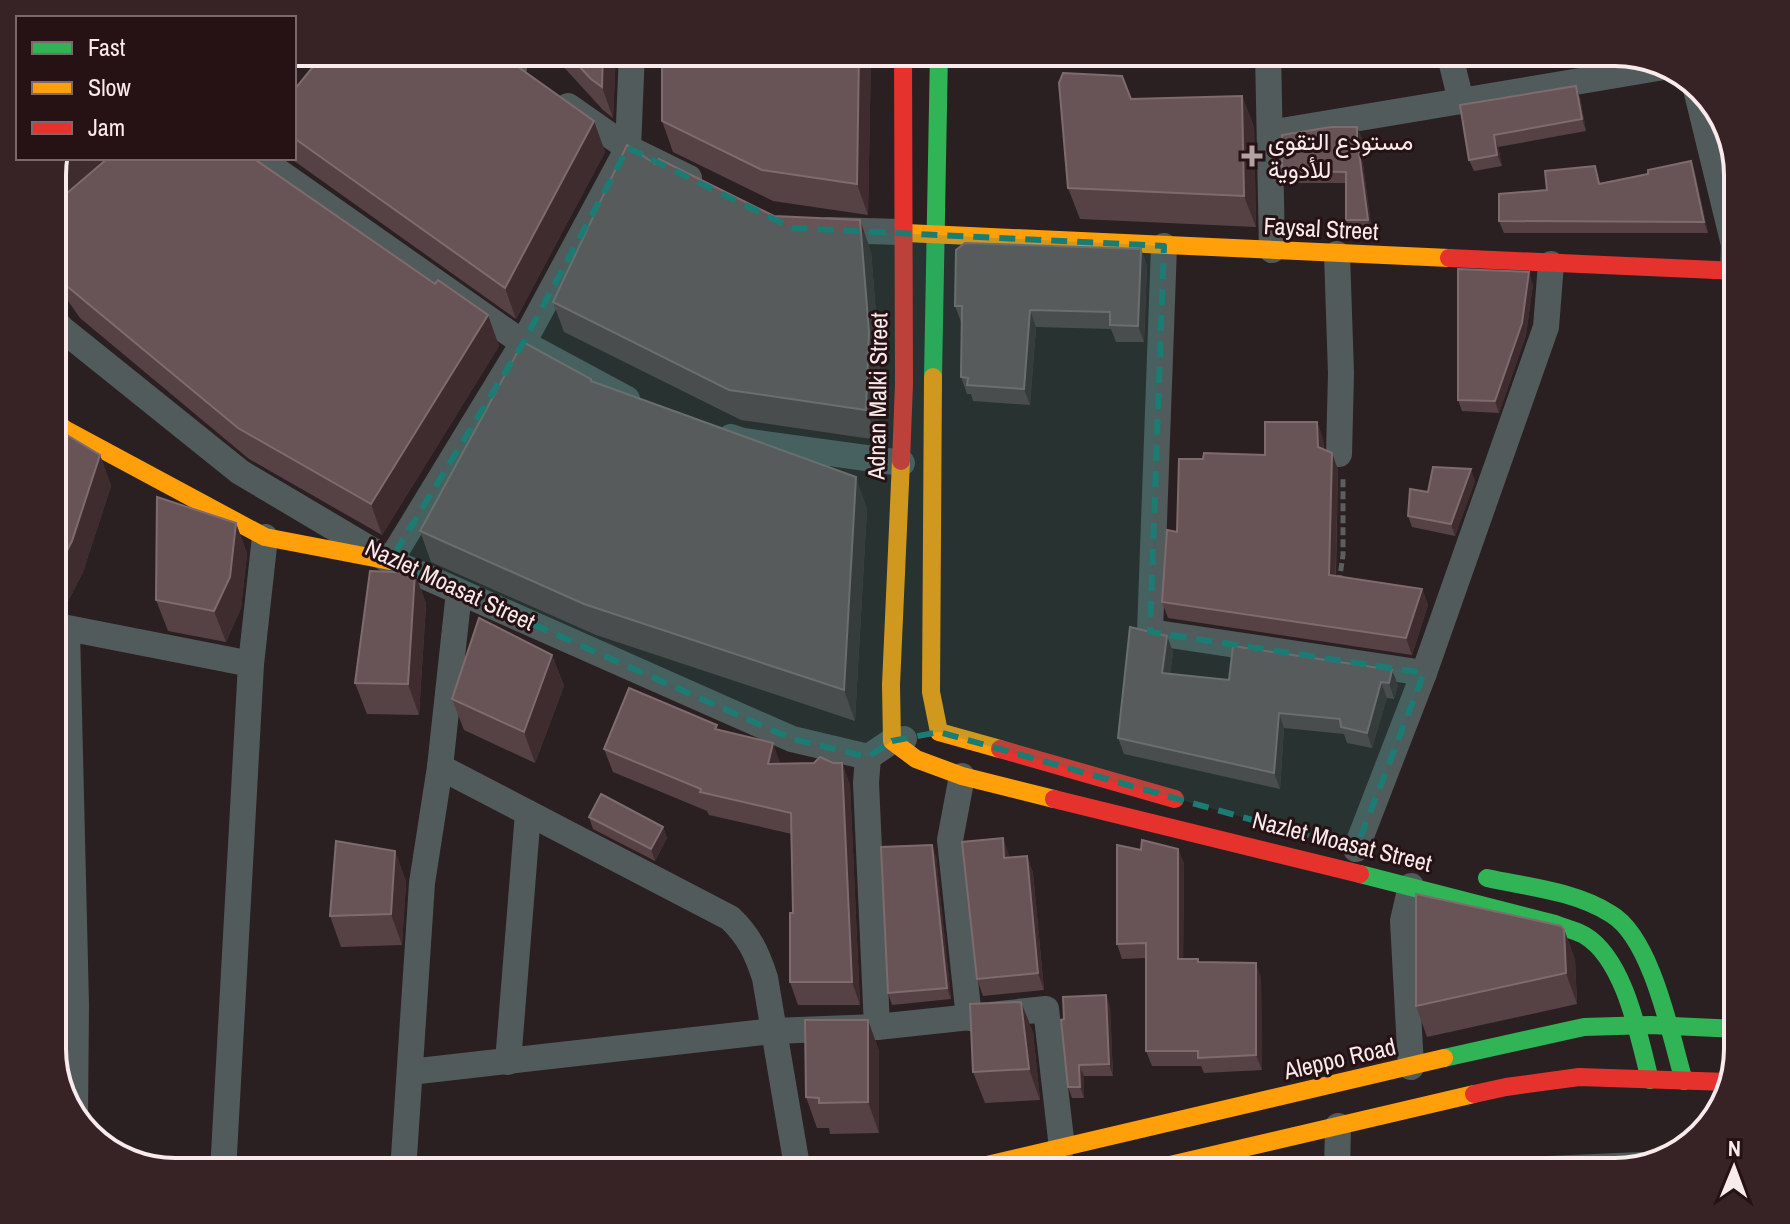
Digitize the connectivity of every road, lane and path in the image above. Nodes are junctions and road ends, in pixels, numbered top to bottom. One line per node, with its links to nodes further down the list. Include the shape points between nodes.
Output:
1 (518, 66): 11 (street)
2 (631, 66): 11 (street)
3 (903, 66): 16 (main road, Adnan Malki Street)
4 (939, 66): 17 (main road)
5 (1268, 66): 10 (street)
6 (1452, 66): 8 (street)
7 (1644, 70): 8 (street)
8 (1461, 101): 10 (street)
9 (1701, 109): 14 (street)
10 (1270, 133): 19 (street)
11 (628, 148): 13 (street); 24 (street)
12 (262, 160): 24 (street)
13 (710, 188)
14 (1724, 204)
15 (808, 229): 16 (street)
16 (902, 232): 17 (main road, Faysal Street); 29 (main road, Adnan Malki Street)
17 (934, 235): 18 (main road, Faysal Street); 37 (main road, via 931,692)
18 (1164, 246): 19 (main road, Faysal Street); 36 (street, via 1150,632)
19 (1272, 250): 20 (main road, Faysal Street)
20 (1337, 254): 21 (main road, Faysal Street); 28 (street)
21 (1551, 264): 22 (main road, Faysal Street); 36 (street, via 1546,327)
22 (1724, 271)
23 (66, 332): 31 (street, Nazlet Moasat Street, via 240,472)
24 (523, 343): 25 (street); 31 (street)
25 (653, 409)
26 (66, 430): 30 (main road)
27 (713, 430): 29 (street, via 743,441)
28 (1339, 454): 32 (path)
29 (902, 463): 38 (main road, Adnan Malki Street)
30 (265, 537): 31 (main road); 35 (street)
31 (390, 561): 33 (street, Nazlet Moasat Street)
32 (1339, 585)
33 (459, 592): 39 (street, Nazlet Moasat Street, via 792,739); 40 (street)
34 (66, 628): 35 (street)
35 (251, 664): 63 (street)
36 (1424, 673): 44 (street)
37 (939, 732): 38 (street); 42 (main road)
38 (892, 741): 39 (street); 41 (main road, Nazlet Moasat Street, via 916,759)
39 (868, 757): 51 (street)
40 (440, 767): 43 (street); 56 (street, via 422,883)
41 (962, 776): 46 (main road, Nazlet Moasat Street); 47 (street, via 950,840)
42 (1187, 802)
43 (528, 813): 53 (street, via 730,918 756,949); 54 (street)
44 (1359, 849)
45 (1471, 874): 50 (main road, via 1575,897 1614,915 1651,967)
46 (1411, 886): 49 (main road, Nazlet Moasat Street, via 1586,936 1613,964); 55 (street, via 1403,921)
47 (969, 1018): 51 (street); 62 (street, via 1046,1009)
48 (66, 1025): 60 (street)
49 (1636, 1025): 50 (main road, Aleppo Road); 55 (main road, Aleppo Road, via 1562,1030); 57 (main road, Nazlet Moasat Street)
50 (1669, 1026): 52 (main road, Aleppo Road); 58 (main road)
51 (877, 1027): 53 (street)
52 (1724, 1028)
53 (773, 1031): 54 (street); 65 (street)
54 (508, 1062): 56 (street)
55 (1411, 1067): 62 (main road, Aleppo Road)
56 (410, 1072): 64 (street)
57 (1650, 1080): 58 (main road); 61 (main road, via 1579,1077 1520,1085)
58 (1684, 1081): 59 (main road)
59 (1719, 1082)
60 (72, 1083)
61 (1338, 1126): 67 (main road); 68 (street)
62 (1062, 1148): 66 (main road, Aleppo Road)
63 (224, 1158)
64 (404, 1158)
65 (796, 1158)
66 (1018, 1158)
67 (1200, 1158)
68 (1337, 1158)

